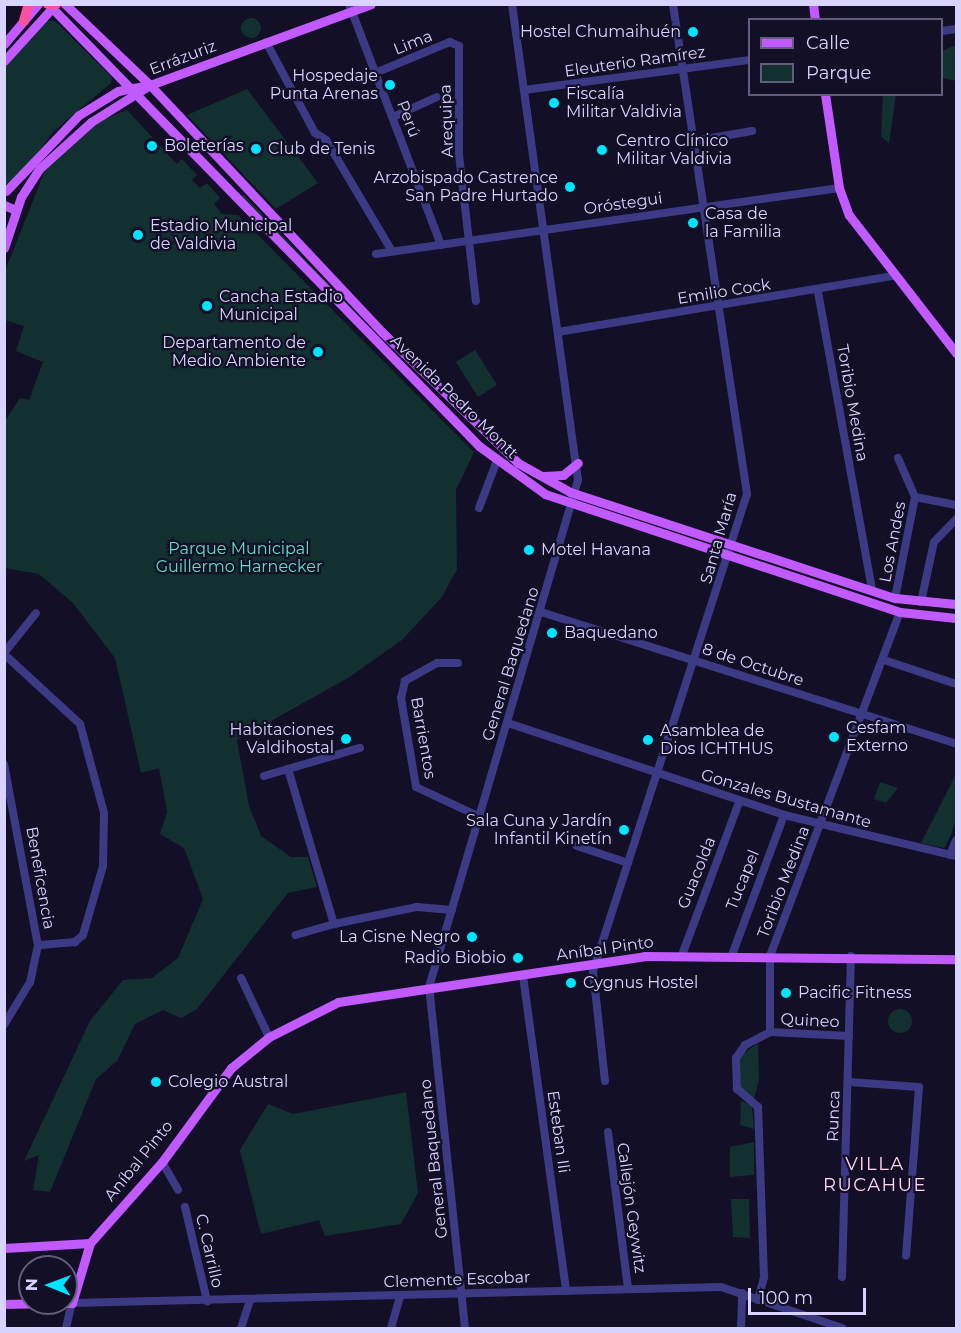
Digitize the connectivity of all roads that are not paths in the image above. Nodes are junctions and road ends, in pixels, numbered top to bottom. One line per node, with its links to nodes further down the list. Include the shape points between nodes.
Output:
1 (29, 4): 9 (highway)
2 (38, 4): 9 (main road)
3 (65, 4): 18 (main road, Avenida Pedro Montt)
4 (371, 4): 8 (main road, Errázuriz)
5 (512, 4): 19 (street, General Baquedano)
6 (673, 4): 15 (street, Santa María)
7 (52, 6): 14 (main road); 17 (main road, Avenida Pedro Montt)
8 (351, 8): 10 (main road, Errázuriz); 16 (street, Perú)
9 (24, 21): 11 (main road)
10 (266, 42): 18 (main road, Errázuriz); 38 (street, via 315,133 326,141)
11 (4, 44)
12 (459, 46): 16 (street, Lima, via 450,42); 35 (street, Arequipa, via 459,155)
13 (748, 60): 15 (street, Eleuterio Ramírez)
14 (4, 61)
15 (680, 70): 19 (street, Eleuterio Ramírez); 25 (street, Santa María)
16 (375, 73): 23 (street, Perú)
17 (126, 81): 18 (main road); 20 (main road, Avenida Pedro Montt); 28 (main road, via 118,91 67,125)
18 (150, 86): 20 (main road, Errázuriz); 26 (main road, Avenida Pedro Montt)
19 (524, 90): 34 (street, General Baquedano)
20 (139, 96): 29 (main road, Avenida Pedro Montt); 30 (main road, Errázuriz, via 78,131 52,154)
21 (825, 96): 27 (main road)
22 (437, 97): 23 (street)
23 (393, 117): 36 (street, Perú)
24 (752, 131): 25 (street)
25 (693, 141): 32 (street, Santa María)
26 (240, 184): 29 (main road); 44 (main road, Avenida Pedro Montt)
27 (839, 188): 32 (street, Oróstegui); 40 (main road, via 849,215)
28 (5, 191): 30 (main road)
29 (229, 193): 46 (main road, Avenida Pedro Montt)
30 (21, 197): 33 (main road, Errázuriz)
31 (4, 205): 33 (main road)
32 (706, 206): 34 (street, Oróstegui); 43 (street, Santa María)
33 (16, 210): 37 (main road, Errázuriz)
34 (543, 229): 35 (street, Oróstegui); 45 (street, General Baquedano)
35 (468, 242): 36 (street, Oróstegui); 42 (street, Arequipa)
36 (441, 245): 38 (street, Oróstegui)
37 (4, 248)
38 (393, 251): 39 (street, Oróstegui)
39 (376, 254)
40 (893, 276): 41 (street, Emilio Cock); 47 (main road)
41 (819, 292): 43 (street, Emilio Cock); 60 (street, Toribio Medina)
42 (476, 302)
43 (721, 306): 45 (street, Emilio Cock); 58 (street, Santa María, via 747,494)
44 (382, 332): 46 (main road); 51 (main road, Avenida Pedro Montt, via 503,451)
45 (558, 332): 50 (street, General Baquedano)
46 (374, 341): 49 (main road, Avenida Pedro Montt)
47 (957, 353)
48 (898, 458): 53 (street)
49 (496, 463): 55 (main road, Avenida Pedro Montt); 56 (street)
50 (578, 464): 51 (main road, via 560,476); 52 (street, General Baquedano)
51 (539, 476): 52 (main road, Avenida Pedro Montt)
52 (576, 494): 55 (street, General Baquedano); 58 (main road, Avenida Pedro Montt)
53 (915, 497): 54 (street, Los Andes); 61 (street, Los Andes)
54 (957, 505)
55 (573, 506): 59 (main road, Avenida Pedro Montt); 65 (street, General Baquedano)
56 (479, 508)
57 (957, 519): 63 (street, via 934,542)
58 (733, 544): 59 (street, Santa María); 60 (main road, Avenida Pedro Montt)
59 (729, 556): 62 (main road, Avenida Pedro Montt); 71 (street, Santa María)
60 (872, 590): 61 (main road, Avenida Pedro Montt); 62 (main road)
61 (895, 598): 63 (main road, Avenida Pedro Montt)
62 (868, 601): 66 (main road, Avenida Pedro Montt)
63 (921, 602): 64 (main road, Avenida Pedro Montt)
64 (957, 604)
65 (541, 612): 71 (street, 8 de Octubre); 75 (street, General Baquedano)
66 (900, 612): 68 (main road, Avenida Pedro Montt); 70 (street, Toribio Medina)
67 (36, 613): 69 (street)
68 (957, 618)
69 (4, 653): 93 (street, via 80,724 104,813 103,866 83,935 75,942)
70 (884, 660): 73 (street); 74 (street, Toribio Medina)
71 (695, 661): 74 (street, 8 de Octubre); 81 (street, Santa María)
72 (458, 663): 84 (street, Barrientos, via 437,663 405,681 401,698 416,787)
73 (957, 684)
74 (864, 715): 76 (street, 8 de Octubre); 85 (street, Toribio Medina)
75 (508, 723): 81 (street, Gonzales Bustamante); 84 (street, General Baquedano)
76 (957, 744)
77 (360, 748): 79 (street)
78 (4, 764): 93 (street, Beneficencia)
79 (288, 769): 80 (street); 91 (street)
80 (264, 776)
81 (657, 776): 82 (street, Gonzales Bustamante); 89 (street, Santa María)
82 (740, 800): 83 (street, Gonzales Bustamante); 94 (street, Guacolda)
83 (784, 815): 85 (street, Gonzales Bustamante); 95 (street, Tucapel)
84 (480, 817): 90 (street, General Baquedano)
85 (820, 826): 88 (street, Gonzales Bustamante); 96 (street, Toribio Medina)
86 (957, 840): 88 (street)
87 (577, 846): 89 (street)
88 (953, 855)
89 (628, 863): 99 (street, Santa María)
90 (452, 910): 91 (street, via 417,907); 102 (street, General Baquedano)
91 (334, 924): 92 (street)
92 (296, 934)
93 (39, 945): 103 (street, Beneficencia, via 30,982)
94 (682, 955): 95 (main road, Aníbal Pinto); 99 (main road, Aníbal Pinto)
95 (732, 956): 96 (main road, Aníbal Pinto)
96 (770, 956): 97 (main road, Aníbal Pinto); 104 (street, Toribio Medina)
97 (850, 956): 98 (main road, Aníbal Pinto); 106 (street, Runca)
98 (957, 959)
99 (596, 963): 100 (main road, Aníbal Pinto); 107 (street)
100 (523, 976): 102 (main road, Aníbal Pinto); 119 (street, Esteban Ili)
101 (241, 978): 105 (street)
102 (429, 987): 105 (main road, Aníbal Pinto, via 338,1002); 121 (street, General Baquedano)
103 (4, 1025)
104 (770, 1032): 106 (street, Quineo); 123 (street, via 745,1045 736,1058 737,1089 758,1107 764,1278)
105 (269, 1036): 110 (main road, Aníbal Pinto, via 215,1085)
106 (849, 1036): 108 (street, Runca)
107 (605, 1081)
108 (849, 1082): 115 (street, via 919,1087); 117 (street, Runca)
109 (608, 1132): 118 (street, Callejón Geywitz)
110 (162, 1162): 111 (street); 113 (main road, Aníbal Pinto)
111 (178, 1190)
112 (185, 1207): 124 (street, C. Carrillo)
113 (90, 1243): 114 (main road); 116 (main road)
114 (4, 1248)
115 (906, 1256)
116 (78, 1277)
117 (842, 1277)
118 (628, 1288): 119 (street, Clemente Escobar); 120 (street, Clemente Escobar, via 721,1287)
119 (566, 1291): 121 (street, Clemente Escobar)
120 (742, 1293): 123 (street, Clemente Escobar); 131 (street)
121 (462, 1296): 122 (street, Clemente Escobar); 130 (street, General Baquedano)
122 (400, 1297): 125 (street, Clemente Escobar); 129 (street)
123 (758, 1300): 127 (street, Clemente Escobar)
124 (207, 1301): 125 (street, Clemente Escobar); 126 (street, Clemente Escobar)
125 (250, 1301): 128 (street)
126 (78, 1303)
127 (806, 1324): 132 (street, Clemente Escobar)
128 (242, 1329)
129 (391, 1329)
130 (465, 1329)
131 (741, 1329)
132 (842, 1329)

